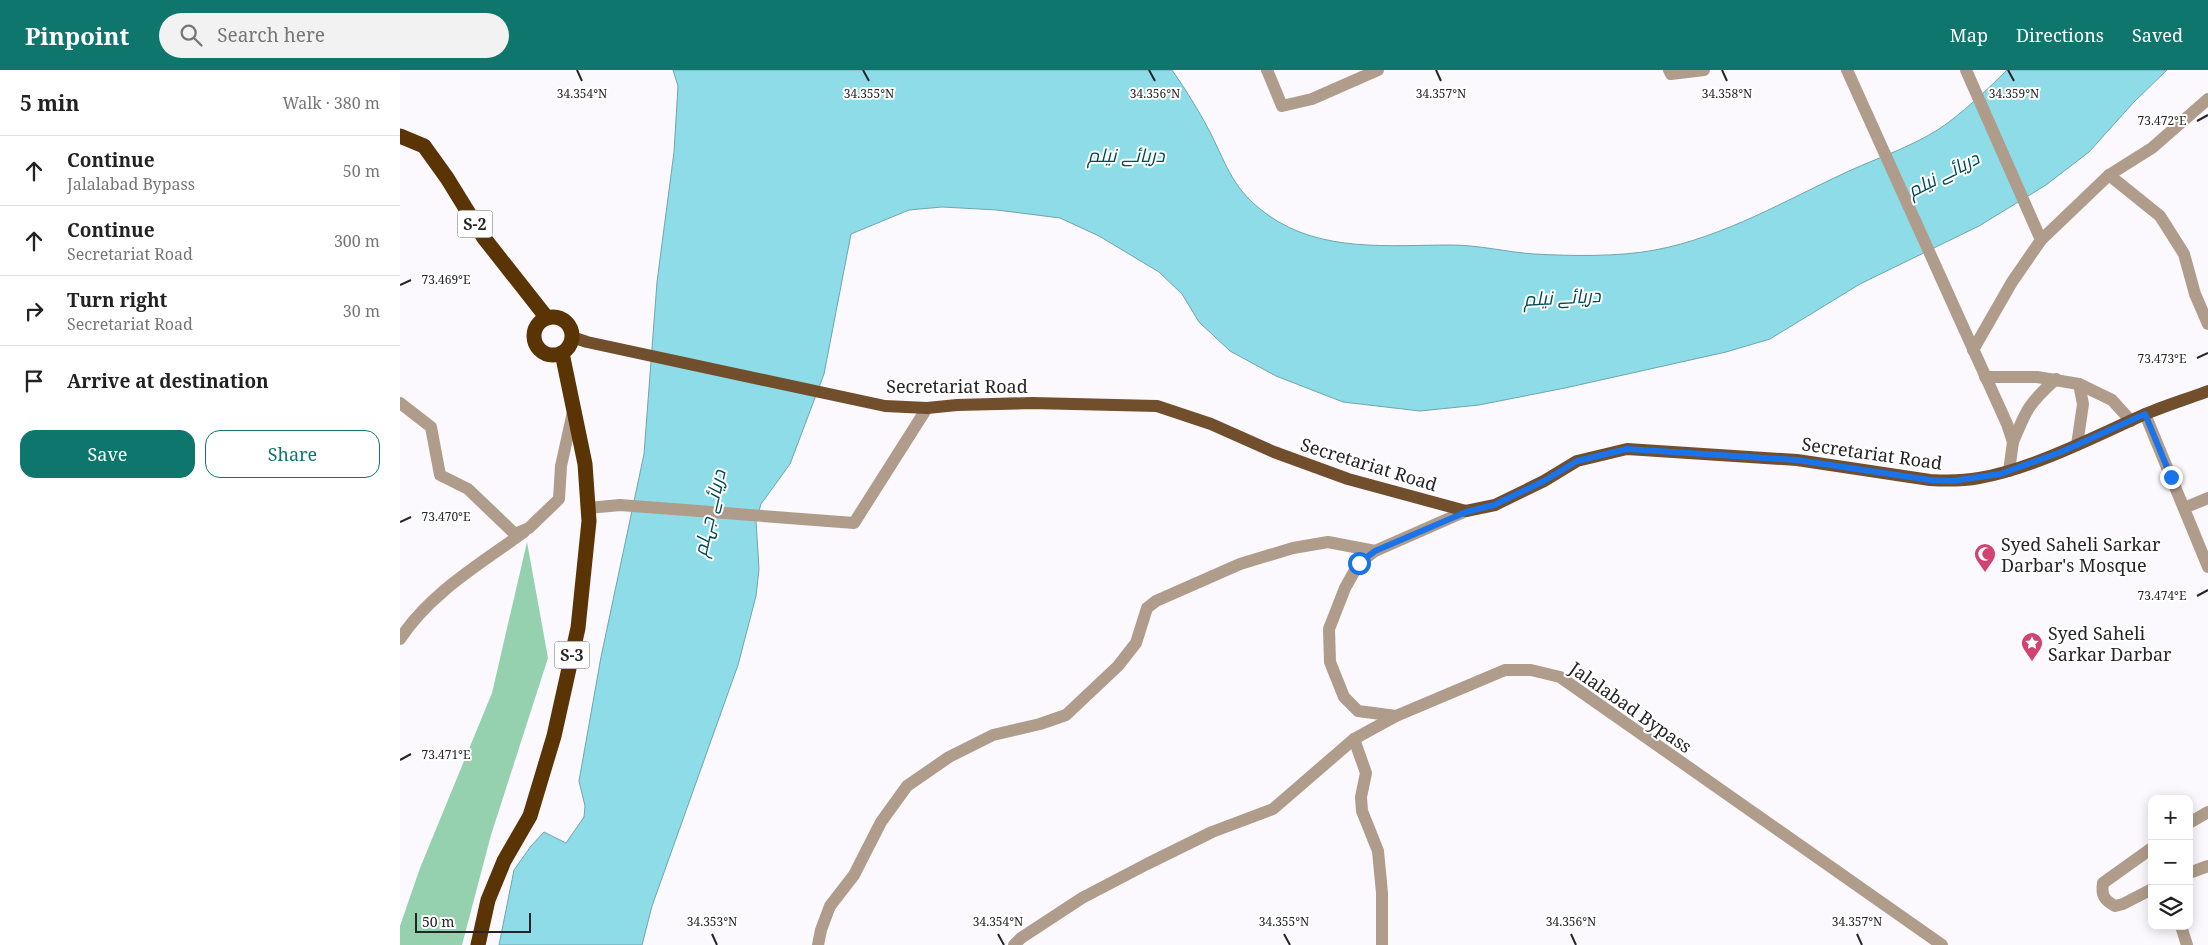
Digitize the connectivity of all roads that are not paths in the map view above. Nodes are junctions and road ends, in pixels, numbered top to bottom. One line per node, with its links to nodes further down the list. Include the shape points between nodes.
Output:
1 (1268, 70): 2 (street, via 1282,106 1312,98)
2 (1378, 70)
3 (1669, 70): 4 (street, via 1671,74)
4 (1704, 70)
5 (1966, 70): 10 (street)
6 (1847, 72): 14 (street)
7 (2208, 99): 9 (street, via 2152,148)
8 (400, 136): 11 (highway, S-2, via 424,146 484,238)
9 (2109, 175): 10 (street); 12 (street, via 2160,216 2184,254 2195,294)
10 (2040, 236): 14 (street)
11 (547, 318): 13 (highway, via 565,321 572,331); 15 (highway, via 534,331 535,343 550,355)
12 (2208, 324)
13 (572, 338): 15 (highway); 21 (main road, Secretariat Road, via 884,406)
14 (1972, 350): 16 (street)
15 (562, 353): 22 (highway, S-3)
16 (1985, 377): 17 (street); 25 (street)
17 (2056, 379): 18 (street); 25 (street, via 2034,398)
18 (2079, 384): 24 (street, via 2112,400); 26 (street, via 2083,404)
19 (2208, 391): 23 (main road, Secretariat Road)
20 (400, 403): 32 (street, via 431,427 440,475 468,489 515,534)
21 (927, 408): 29 (street, via 854,523 620,504); 31 (main road, Secretariat Road, via 1032,403 1157,406 1348,479)
22 (574, 412): 29 (highway, S-3, via 585,464); 32 (street, via 562,466 559,499)
23 (2145, 414): 24 (main road, Secretariat Road); 30 (street)
24 (2131, 421): 26 (main road, Secretariat Road)
25 (2013, 442): 27 (street)
26 (2077, 444): 27 (main road, Secretariat Road)
27 (2008, 471): 31 (main road, Secretariat Road, via 1980,478 1944,480 1797,460 1627,449 1577,461 1494,505)
28 (2208, 498): 30 (street)
29 (588, 508): 45 (highway, S-3, via 578,628 554,736 530,816 504,861 488,900)
30 (2184, 508): 34 (street)
31 (1466, 512): 33 (street)
32 (529, 528): 35 (street, via 447,588 410,623)
33 (1375, 551): 36 (street, via 1359,563 1345,588 1329,629 1330,662 1344,697 1358,711); 46 (street, via 1328,542 1292,548 1240,564 1156,601 1147,608 1136,643 1118,666 1066,715 993,735 949,757 907,786 881,822 854,875 830,906)
34 (2208, 567)
35 (400, 639)
36 (1396, 716): 37 (street, Jalalabad Bypass); 49 (street, Jalalabad Bypass, via 1505,670 1531,670 1560,677)
37 (1354, 739): 47 (street, Jalalabad Bypass, via 1273,809 1212,832 1082,898); 48 (street, via 1366,773 1362,811 1378,851)
38 (2208, 812): 39 (street)
39 (2193, 821)
40 (2148, 851): 43 (street, via 2103,883 2102,891 2104,898 2114,906)
41 (2208, 866): 42 (street)
42 (2193, 872)
43 (2148, 891)
44 (2182, 930): 50 (street)
45 (478, 945)
46 (818, 945)
47 (1014, 945)
48 (1382, 945)
49 (1942, 945)
50 (2187, 945)

